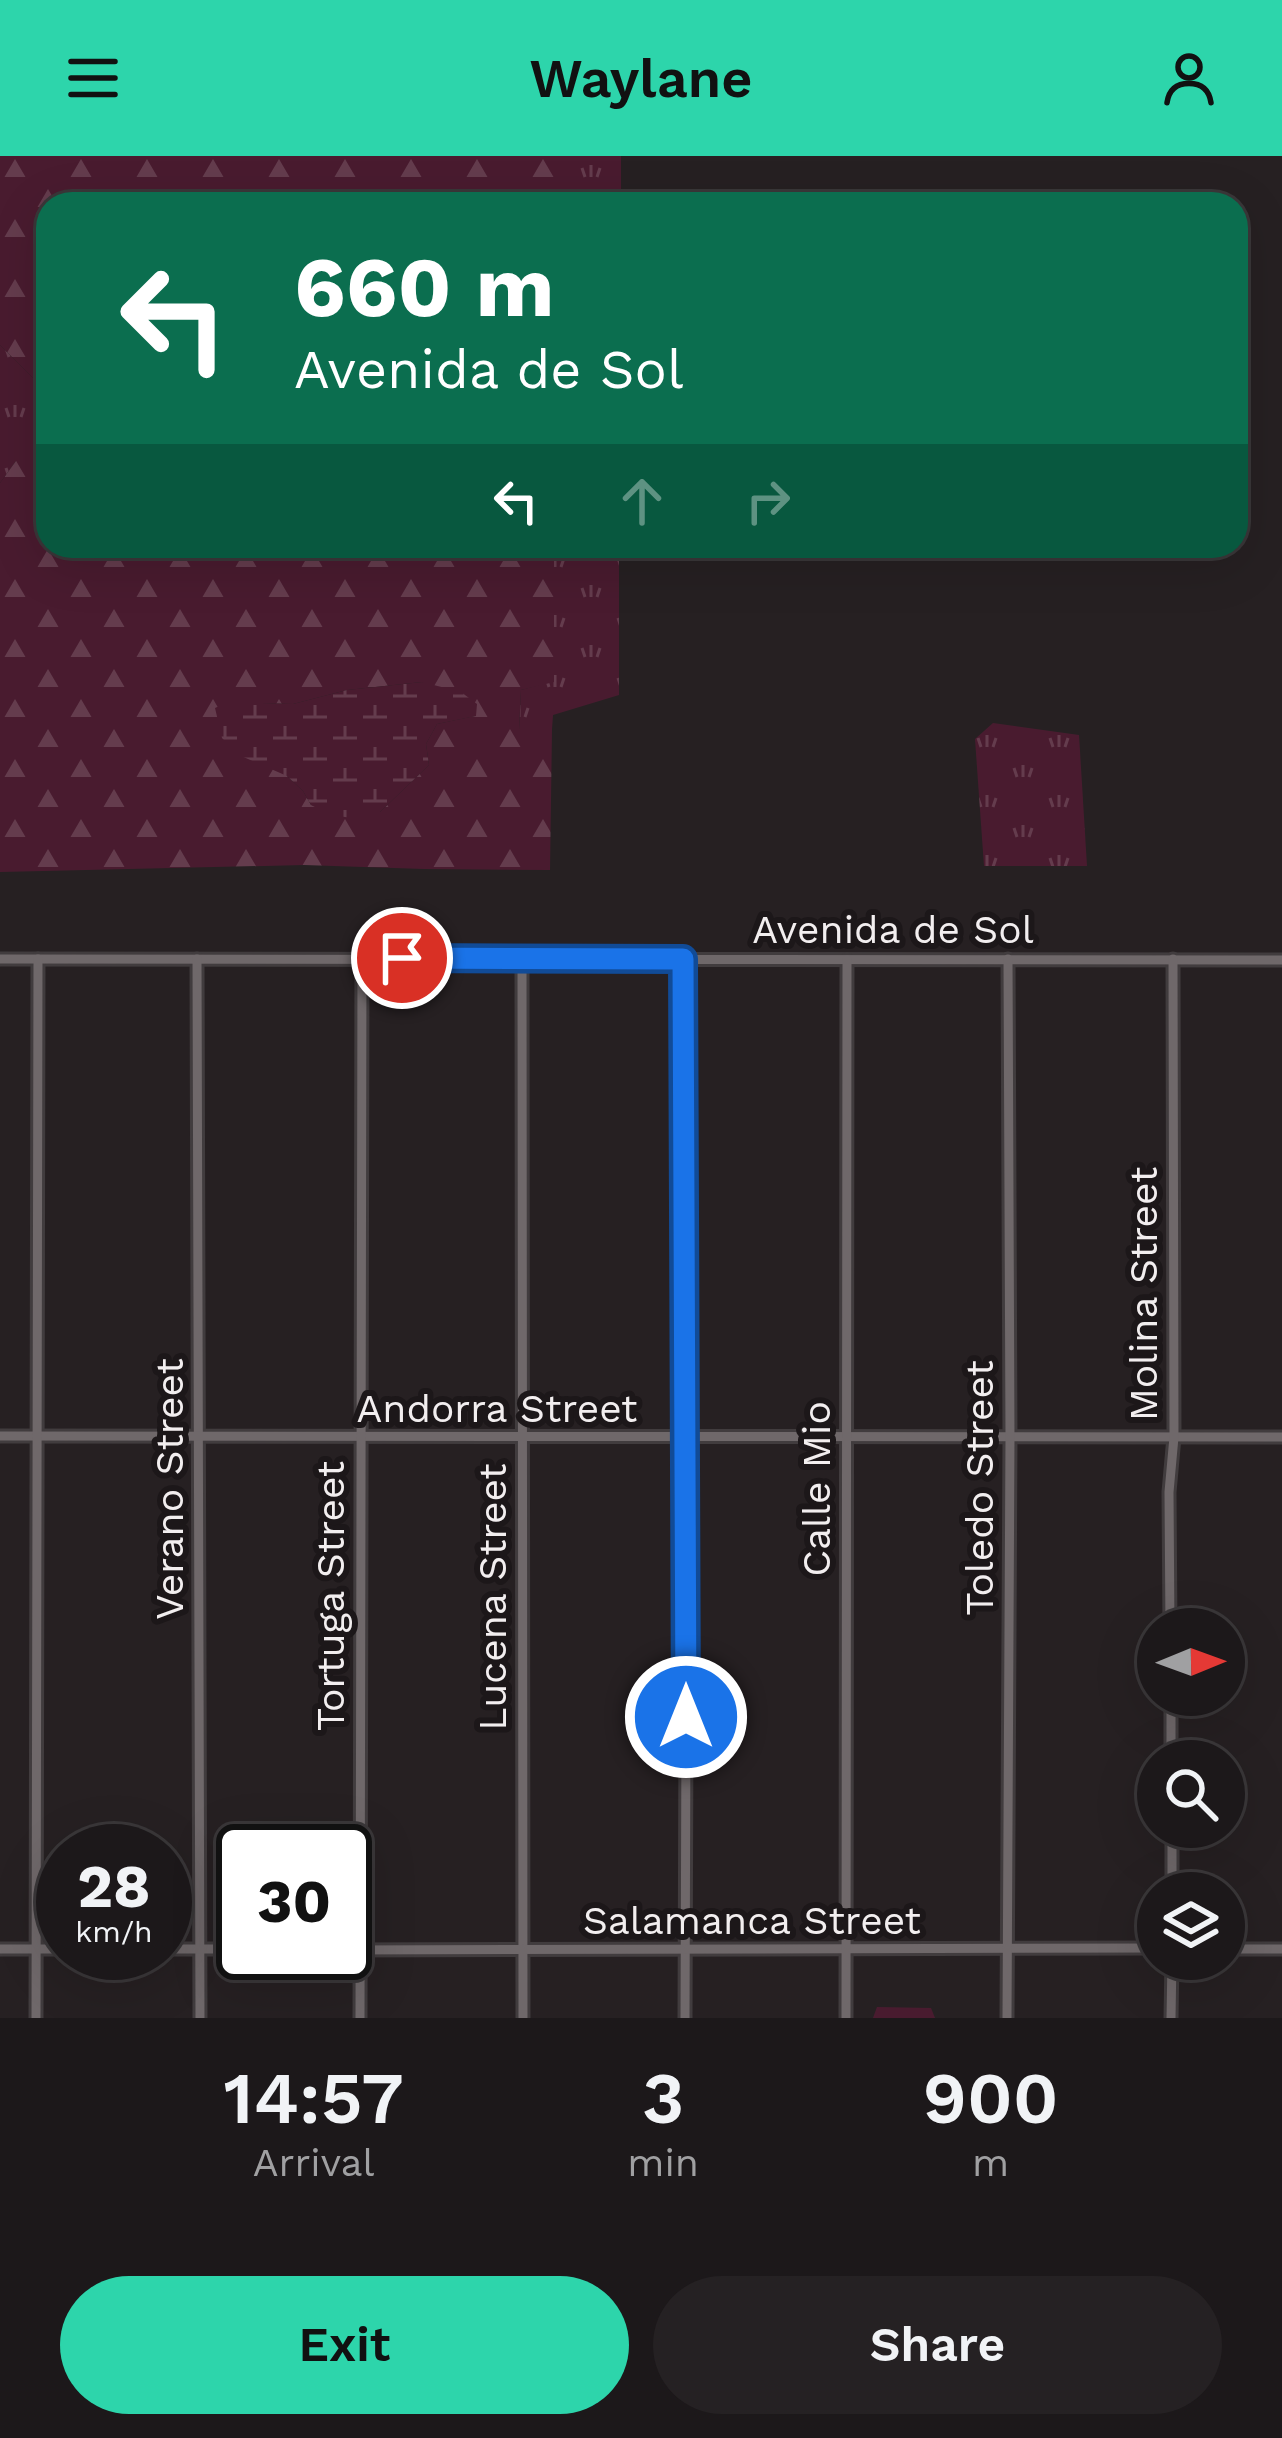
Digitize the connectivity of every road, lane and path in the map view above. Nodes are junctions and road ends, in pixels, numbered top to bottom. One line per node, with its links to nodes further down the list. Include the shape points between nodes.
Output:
1 (362, 958): 4 (street, Avenida de Sol); 5 (street, Avenida de Sol); 19 (street, Tortuga Street)
2 (0, 959): 3 (street, Avenida de Sol)
3 (38, 959): 4 (street, Avenida de Sol); 14 (street)
4 (197, 959): 15 (street, Verano Street)
5 (522, 959): 6 (street, Avenida de Sol); 16 (street, Lucena Street)
6 (683, 959): 10 (street, Avenida de Sol); 20 (street)
7 (1007, 959): 8 (street, Avenida de Sol); 10 (street, Avenida de Sol); 17 (street, Toledo Street)
8 (1172, 959): 9 (street, Avenida de Sol); 18 (street, Molina Street)
9 (1282, 959)
10 (848, 960): 12 (street, Calle Mio)
11 (0, 1436): 14 (street, Andorra Street)
12 (845, 1436): 17 (street, Andorra Street); 20 (street, Andorra Street); 36 (street, Calle Mio)
13 (1282, 1436): 18 (street, Andorra Street)
14 (39, 1437): 15 (street, Andorra Street); 22 (street)
15 (199, 1437): 19 (street, Andorra Street); 28 (street, Verano Street)
16 (521, 1437): 19 (street, Andorra Street); 20 (street, Andorra Street); 34 (street, Lucena Street)
17 (1010, 1437): 18 (street, Andorra Street); 35 (street, Toledo Street)
18 (1174, 1437): 21 (street, Molina Street)
19 (361, 1438): 23 (street, Tortuga Street)
20 (687, 1438): 30 (street)
21 (1170, 1608)
22 (37, 1824)
23 (360, 1824)
24 (1137, 1948): 35 (street, Salamanca Street)
25 (0, 1949): 26 (street)
26 (36, 1949)
27 (192, 1949): 28 (street)
28 (199, 1949): 29 (street); 41 (street, Verano Street)
29 (216, 1949)
30 (685, 1949): 34 (street, Salamanca Street); 36 (street, Salamanca Street); 44 (street)
31 (1245, 1949): 32 (street)
32 (1282, 1949)
33 (372, 1950): 34 (street, Salamanca Street)
34 (523, 1950): 43 (street, Lucena Street)
35 (1006, 1950): 36 (street, Salamanca Street); 46 (street, Toledo Street)
36 (847, 1951): 45 (street, Calle Mio)
37 (37, 1980): 40 (street)
38 (360, 1980): 42 (street, Tortuga Street)
39 (1172, 1980): 47 (street)
40 (36, 2018)
41 (200, 2018)
42 (360, 2018)
43 (523, 2018)
44 (685, 2018)
45 (846, 2018)
46 (1007, 2018)
47 (1171, 2018)

